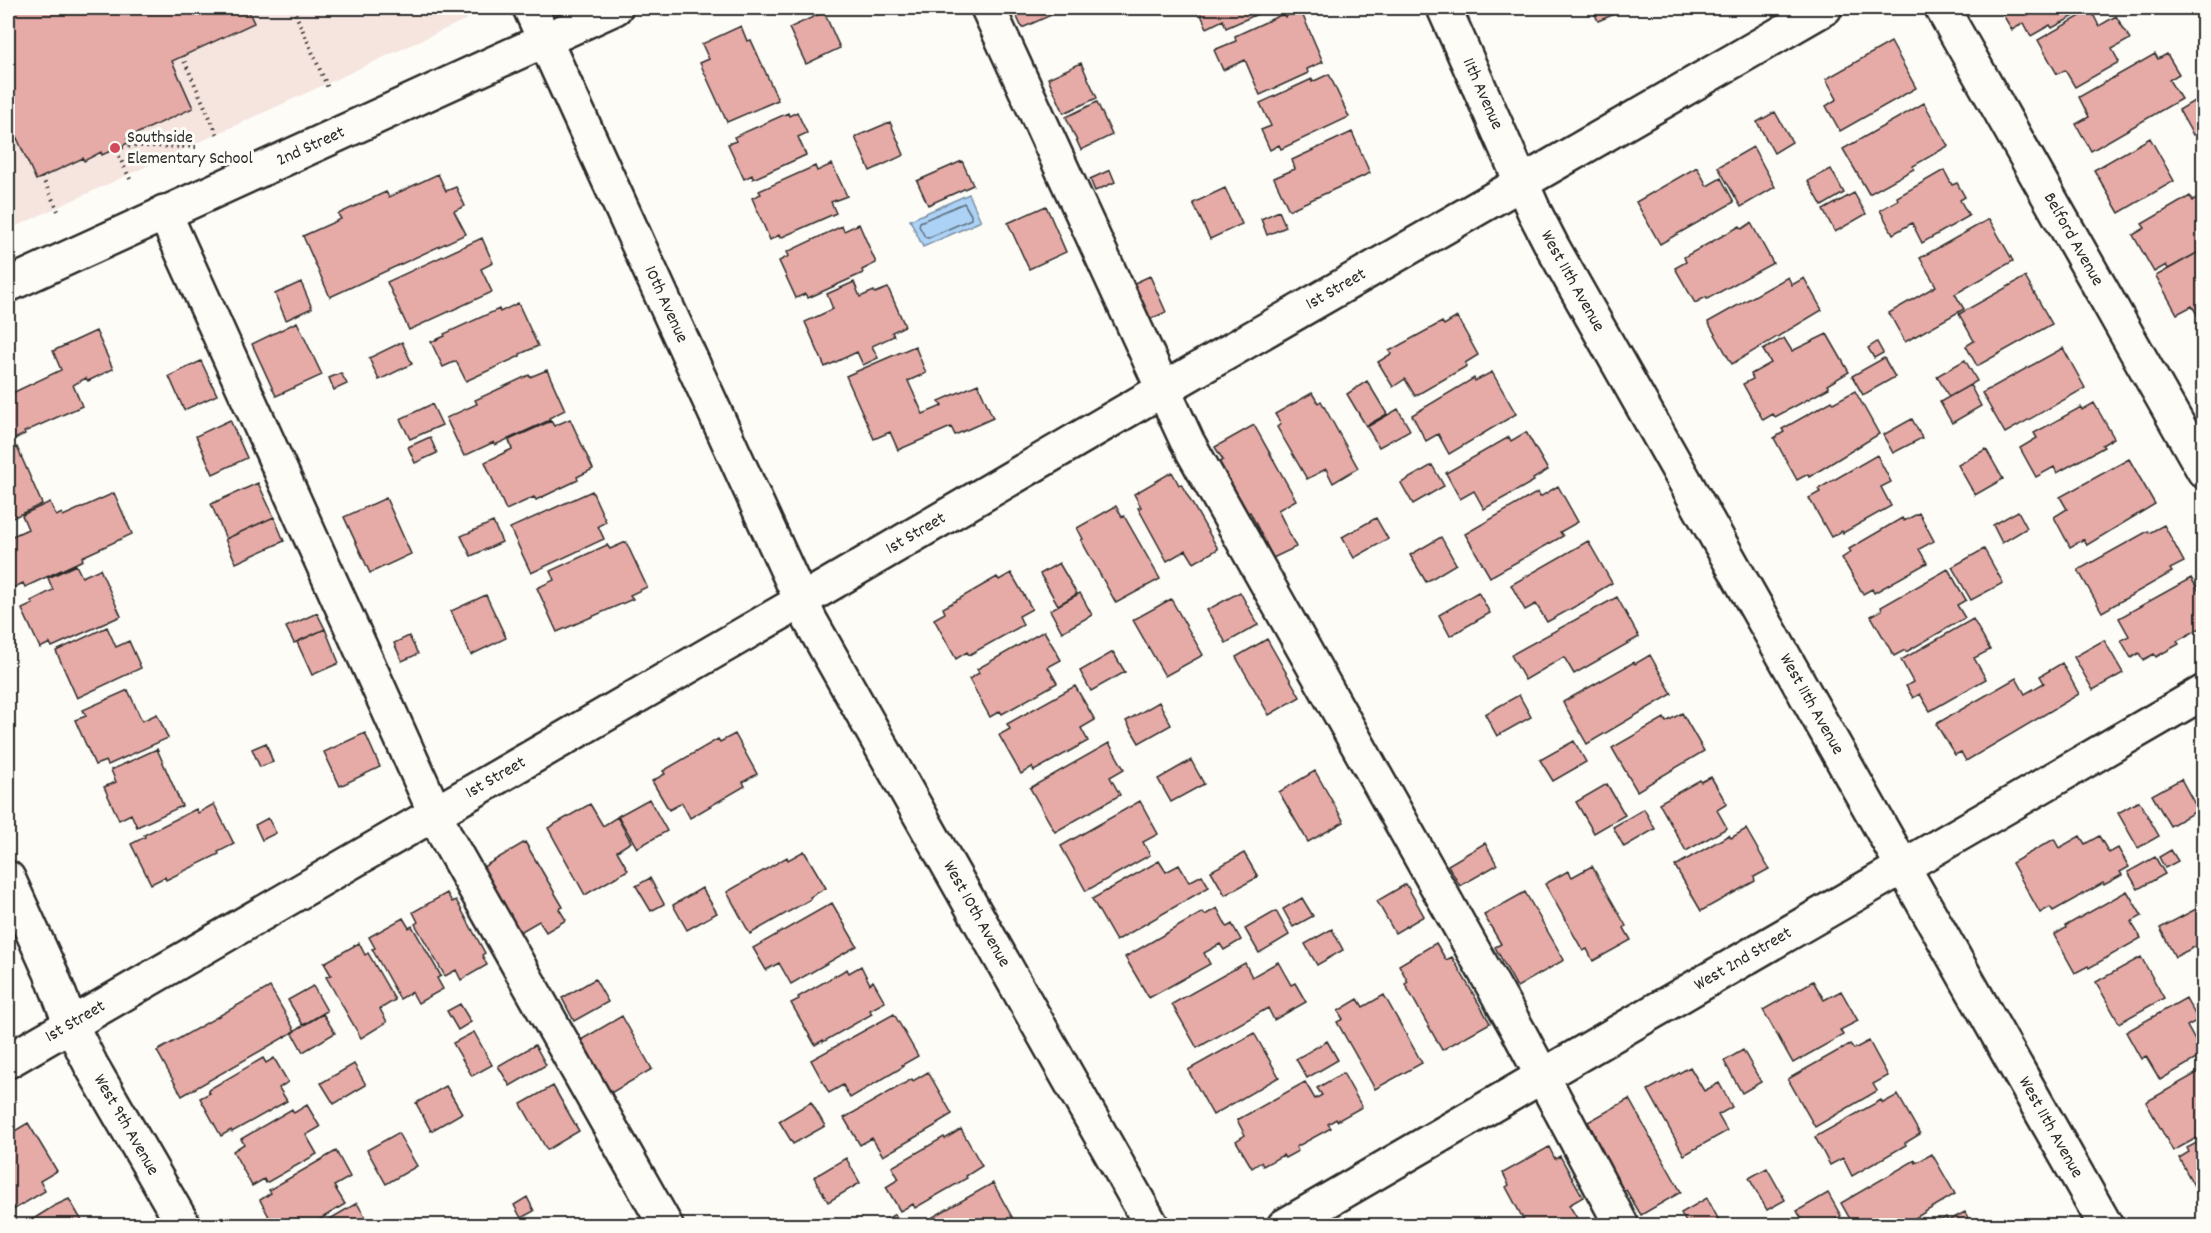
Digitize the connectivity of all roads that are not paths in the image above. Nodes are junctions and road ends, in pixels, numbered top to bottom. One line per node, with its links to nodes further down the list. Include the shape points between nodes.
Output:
1 (530, 8): 7 (street, 10th Avenue)
2 (615, 8): 7 (street, 2nd Street)
3 (988, 8): 11 (street)
4 (1444, 8): 8 (street, 11th Avenue)
5 (1825, 8): 8 (street, 1st Street)
6 (1942, 8): 12 (street, Belford Avenue)
7 (544, 39): 9 (street, 2nd Street); 13 (street, 10th Avenue)
8 (1521, 181): 11 (street, 1st Street); 16 (street, West 11th Avenue, via 1558,257)
9 (164, 212): 10 (street, 2nd Street); 15 (street)
10 (8, 285)
11 (1162, 390): 13 (street, 1st Street); 20 (street)
12 (2204, 471)
13 (801, 602): 15 (street, 1st Street); 23 (street, West 10th Avenue)
14 (2204, 692): 16 (street, West 2nd Street)
15 (435, 813): 18 (street, 1st Street); 22 (street)
16 (1903, 867): 20 (street, West 2nd Street); 26 (street, West 11th Avenue)
17 (8, 878): 18 (street, West 9th Avenue)
18 (71, 1025): 19 (street, 1st Street); 21 (street, West 9th Avenue)
19 (8, 1061)
20 (1542, 1076): 24 (street, West 2nd Street); 25 (street)
21 (184, 1226)
22 (666, 1226)
23 (1152, 1226)
24 (1284, 1226)
25 (1622, 1226)
26 (2106, 1226)

